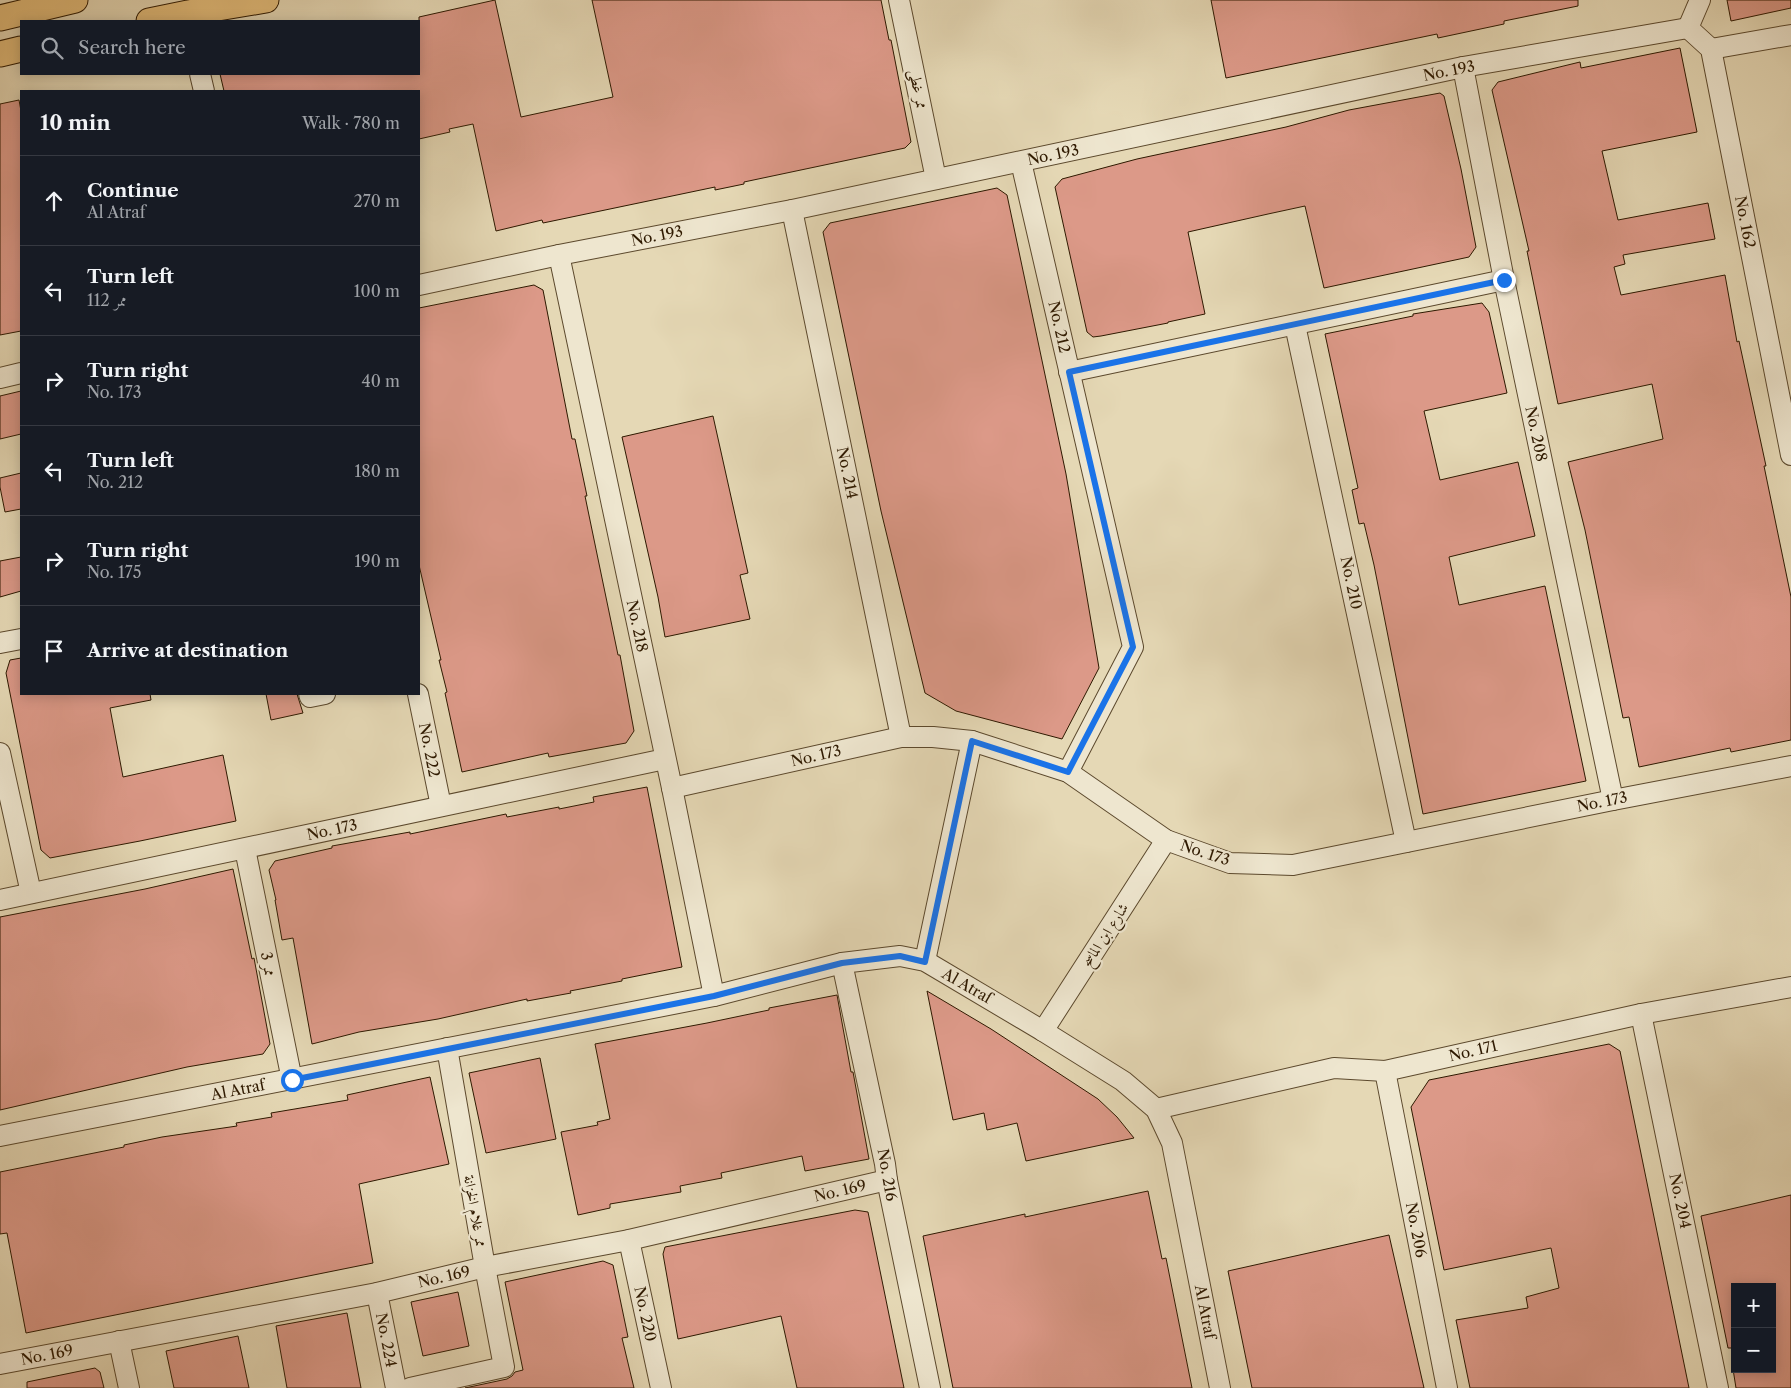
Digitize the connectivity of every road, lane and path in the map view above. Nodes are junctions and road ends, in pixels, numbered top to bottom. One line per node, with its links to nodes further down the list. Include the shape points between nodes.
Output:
1 (75, 0): 6 (main road)
2 (266, 0): 5 (main road)
3 (900, 0): 17 (street, ممر غطى)
4 (1700, 0): 8 (street)
5 (189, 17): 7 (main road)
6 (0, 18)
7 (159, 20)
8 (1688, 28): 11 (street); 13 (street, No. 193)
9 (1791, 35): 11 (street)
10 (20, 49): 12 (main road)
11 (1711, 49): 26 (street, No. 162)
12 (0, 54)
13 (1463, 67): 16 (street, No. 193); 20 (street, No. 208)
14 (200, 75): 15 (street)
15 (204, 90)
16 (1021, 162): 17 (street, No. 193); 23 (street, No. 212)
17 (936, 179): 18 (street, No. 193)
18 (792, 210): 19 (street, No. 193); 32 (street, No. 214)
19 (559, 255): 21 (street, No. 193); 35 (street, No. 218)
20 (1504, 280): 22 (street); 39 (street, No. 208)
21 (420, 285)
22 (1295, 324): 23 (street); 42 (street, No. 210)
23 (1069, 372): 37 (street, No. 212, via 1133,647)
24 (20, 373): 25 (street)
25 (0, 378)
26 (1791, 455)
27 (20, 639): 28 (street)
28 (0, 644)
29 (309, 695): 30 (street, via 310,698)
30 (322, 695)
31 (418, 695): 40 (street, No. 222)
32 (901, 737): 33 (street, No. 173); 38 (street, No. 173)
33 (972, 741): 37 (street, No. 173); 46 (street)
34 (0, 753): 44 (street)
35 (664, 759): 38 (street, No. 218); 40 (street, No. 173)
36 (1791, 766): 39 (street, No. 173)
37 (1068, 772): 41 (street, No. 173)
38 (672, 788): 49 (street, No. 218)
39 (1613, 800): 42 (street, No. 173)
40 (441, 806): 43 (street, No. 173)
41 (1166, 840): 42 (street, No. 173, via 1230,863 1293,865); 51 (street, شارع ابن الماسح)
42 (1406, 842)
43 (246, 849): 44 (street, No. 173); 54 (street, ممر 3)
44 (31, 894): 45 (street, No. 173)
45 (0, 900)
46 (925, 962): 47 (street, Al Atraf, via 900,956); 51 (street, Al Atraf)
47 (842, 963): 49 (street, Al Atraf); 57 (street, No. 216)
48 (1791, 987): 50 (street, No. 171)
49 (714, 996): 52 (street, Al Atraf)
50 (1641, 1014): 53 (street, No. 171); 70 (street, No. 204)
51 (1043, 1031): 55 (street, Al Atraf, via 1123,1081)
52 (446, 1048): 54 (street, Al Atraf); 59 (street, ممر غلام الخزانة)
53 (1385, 1071): 55 (street, No. 171, via 1334,1068); 69 (street, No. 206)
54 (292, 1080): 56 (street, Al Atraf)
55 (1156, 1109): 68 (street, Al Atraf, via 1172,1143)
56 (0, 1136)
57 (887, 1180): 58 (street, No. 169); 67 (street, No. 216)
58 (629, 1240): 59 (street, No. 169); 66 (street, No. 220)
59 (485, 1267): 60 (street, No. 169); 65 (street, ممر غلام الخزانة, via 504,1367)
60 (377, 1293): 61 (street, No. 169); 64 (street, No. 224)
61 (119, 1341): 62 (street, No. 169); 63 (street)
62 (0, 1364)
63 (129, 1388)
64 (396, 1388)
65 (410, 1388)
66 (661, 1388)
67 (930, 1388)
68 (1220, 1388)
69 (1446, 1388)
70 (1718, 1388)

